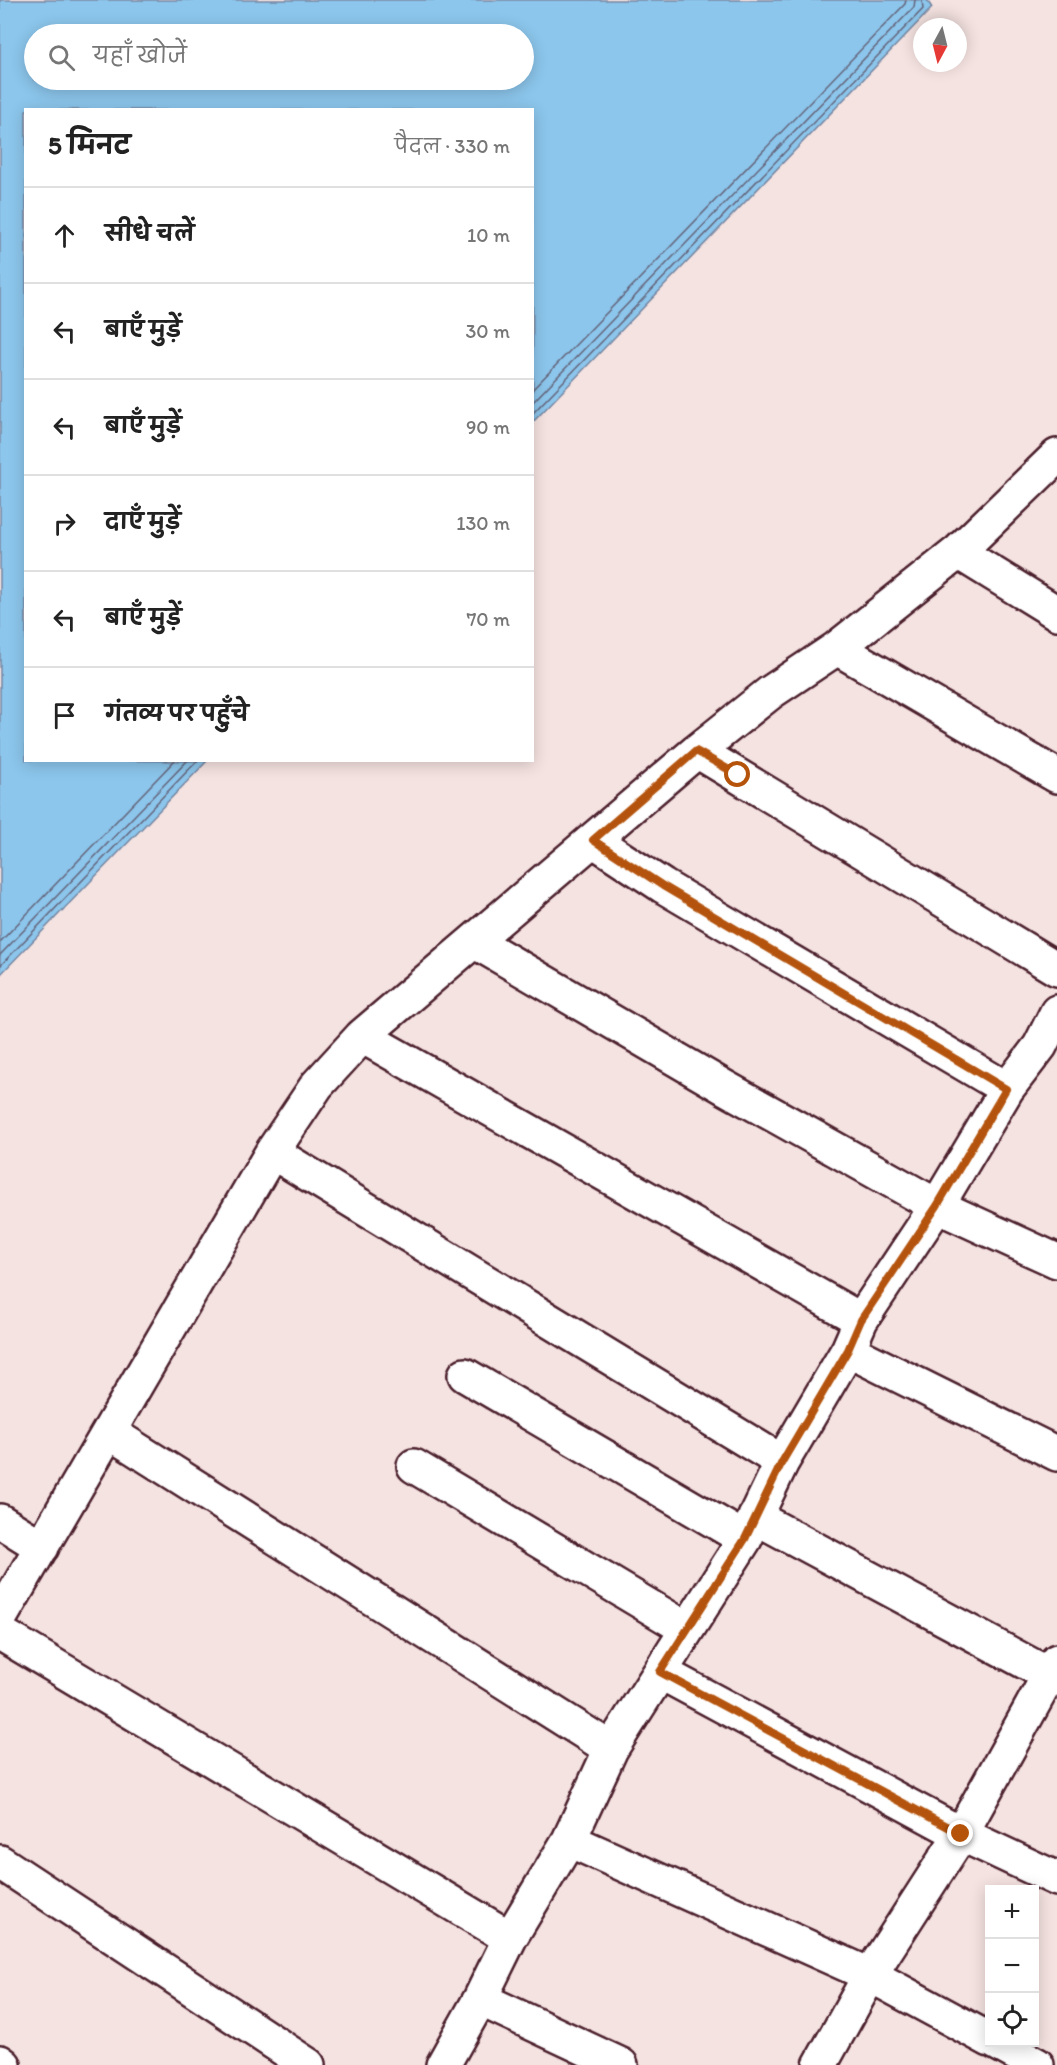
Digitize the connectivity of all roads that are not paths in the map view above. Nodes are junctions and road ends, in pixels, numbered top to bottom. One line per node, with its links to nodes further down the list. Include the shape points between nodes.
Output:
1 (1057, 456): 2 (street)
2 (958, 552): 3 (street); 4 (street)
3 (1057, 613)
4 (837, 648): 5 (street, via 771,692); 6 (street)
5 (696, 751): 7 (street); 9 (street)
6 (1057, 776)
7 (593, 840): 8 (street); 13 (street, via 663,886)
8 (474, 941): 11 (street); 15 (street)
9 (1057, 969)
10 (1057, 1012): 12 (street)
11 (362, 1036): 14 (street, via 317,1085); 17 (street)
12 (1048, 1051): 13 (street)
13 (1006, 1089): 15 (street)
14 (272, 1152): 20 (street); 22 (street)
15 (937, 1206): 16 (street); 17 (street)
16 (1057, 1261)
17 (861, 1320): 18 (street)
18 (848, 1350): 21 (street); 22 (street)
19 (465, 1375): 25 (street)
20 (109, 1432): 26 (street); 32 (street)
21 (1057, 1454)
22 (782, 1462): 25 (street)
23 (414, 1467): 28 (street)
24 (0, 1521): 26 (street)
25 (750, 1528): 28 (street); 31 (street)
26 (42, 1547): 27 (street)
27 (0, 1618)
28 (687, 1629): 30 (street)
29 (0, 1633): 37 (street)
30 (660, 1672): 32 (street); 33 (street)
31 (1054, 1672): 33 (street)
32 (611, 1749): 34 (street)
33 (961, 1834): 36 (street); 38 (street)
34 (569, 1840): 37 (street); 38 (street)
35 (0, 1862): 44 (street)
36 (1057, 1879)
37 (510, 1938): 39 (street)
38 (870, 1976): 40 (street); 47 (street)
39 (480, 1999): 45 (street); 46 (street)
40 (985, 2037)
41 (1003, 2047): 48 (street)
42 (0, 2062): 43 (street)
43 (4, 2065)
44 (308, 2065)
45 (442, 2065)
46 (621, 2065)
47 (820, 2065)
48 (1037, 2065)

